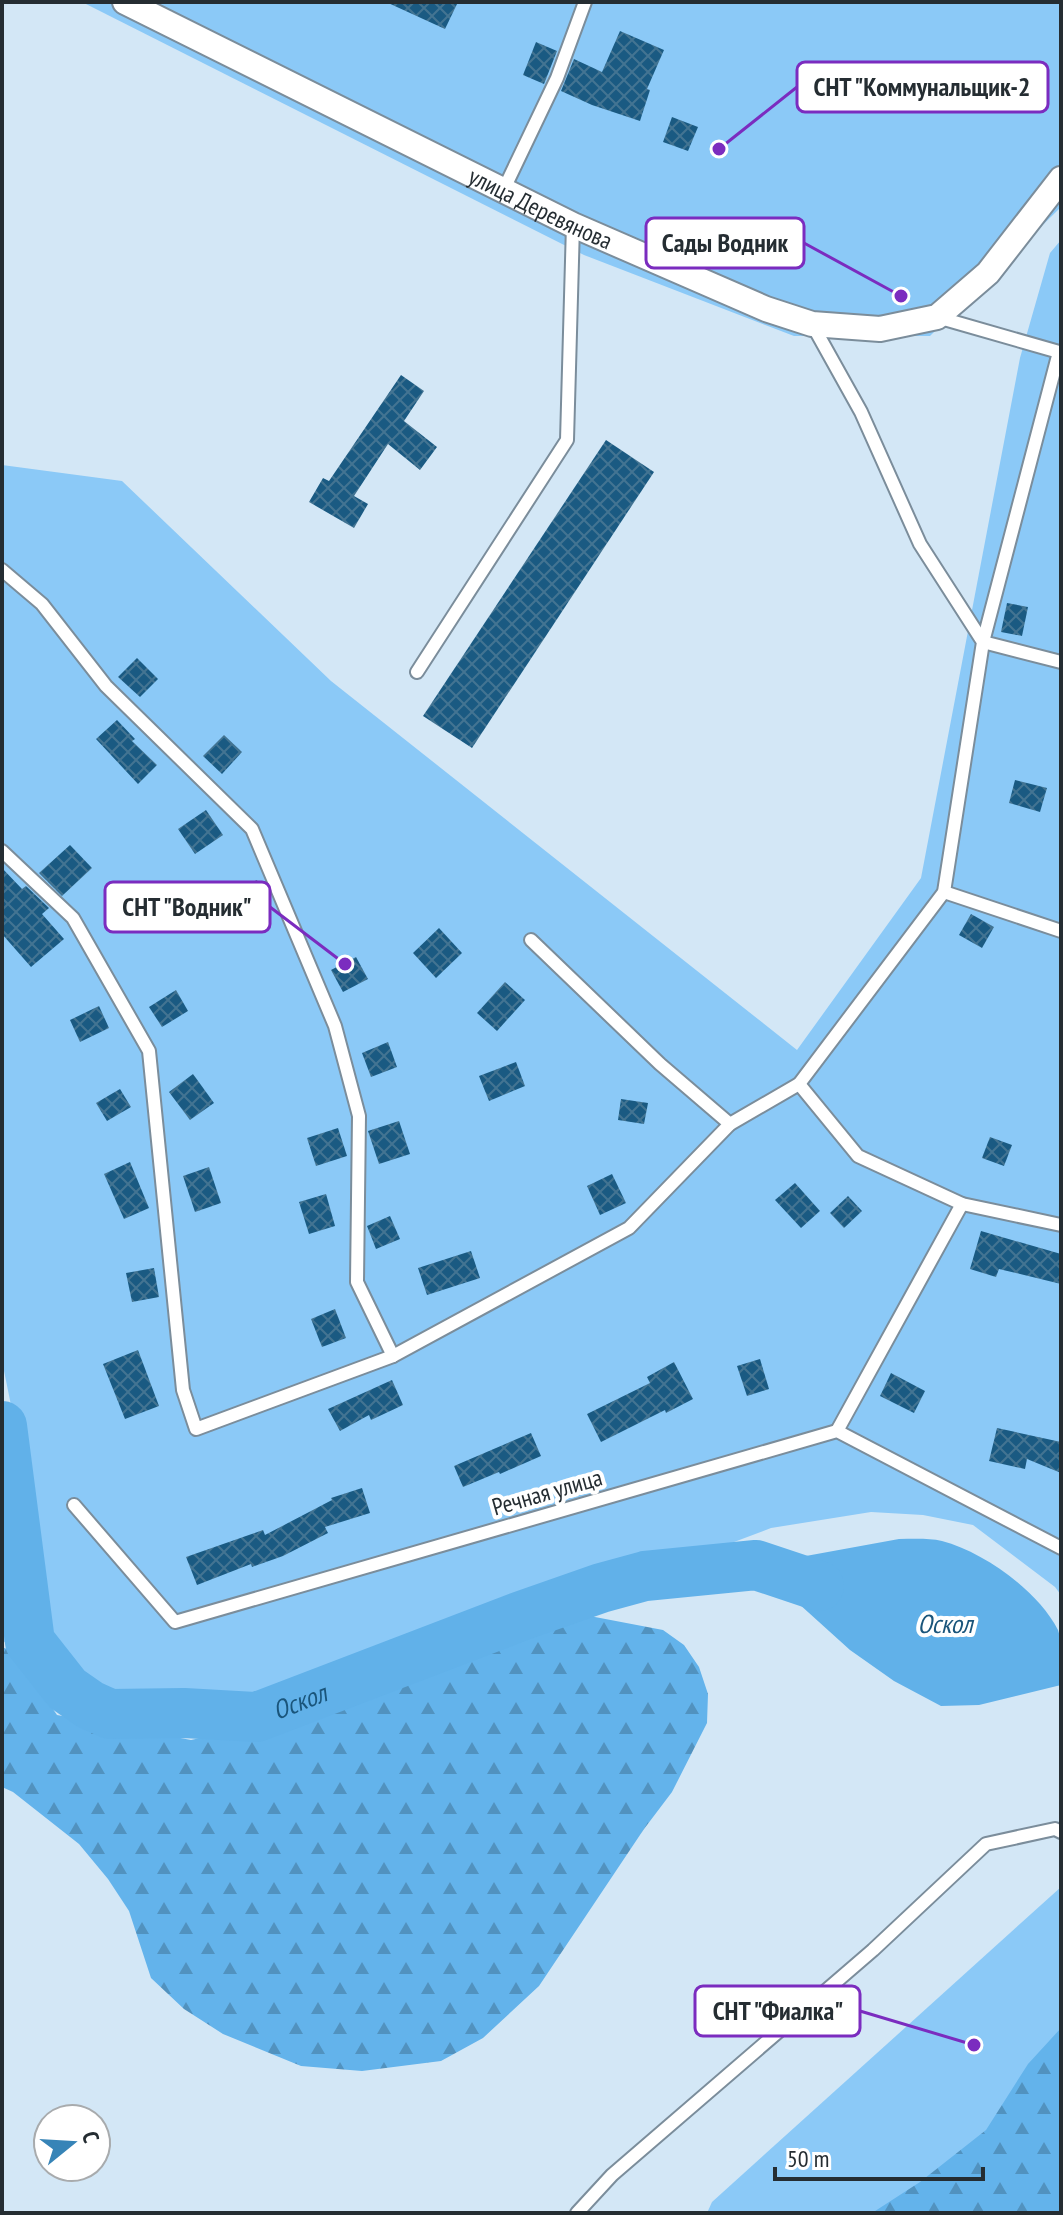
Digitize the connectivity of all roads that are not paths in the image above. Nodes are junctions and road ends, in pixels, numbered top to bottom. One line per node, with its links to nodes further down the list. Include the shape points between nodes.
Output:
1 (125, 2): 4 (street, улица Деревянова)
2 (585, 2): 4 (lane, via 557,78)
3 (1061, 179): 6 (street, улица Деревянова, via 988,273)
4 (503, 191): 5 (street, улица Деревянова)
5 (573, 225): 7 (street, улица Деревянова); 12 (lane, via 567,440)
6 (937, 317): 7 (street, улица Деревянова, via 880,329); 8 (lane)
7 (812, 324): 10 (lane, via 861,412 920,544)
8 (1060, 351): 10 (lane)
9 (2, 570): 21 (lane, via 42,604 106,686 252,829 335,1026 359,1116 357,1282)
10 (983, 642): 11 (lane); 14 (lane)
11 (1061, 662)
12 (417, 672)
13 (2, 851): 21 (lane, via 73,918 149,1051 183,1390 196,1429)
14 (944, 892): 15 (lane); 17 (lane)
15 (1061, 931)
16 (531, 940): 18 (lane)
17 (799, 1084): 18 (lane); 19 (lane, via 858,1156)
18 (730, 1124): 21 (lane, via 629,1228)
19 (962, 1204): 20 (lane); 22 (lane)
20 (1061, 1225)
21 (393, 1356)
22 (837, 1431): 23 (lane, Речная улица, via 175,1622); 24 (lane)
23 (74, 1505)
24 (1061, 1548)
25 (1061, 1832): 26 (lane, via 986,1844 873,1950 612,2175)
26 (577, 2213)

